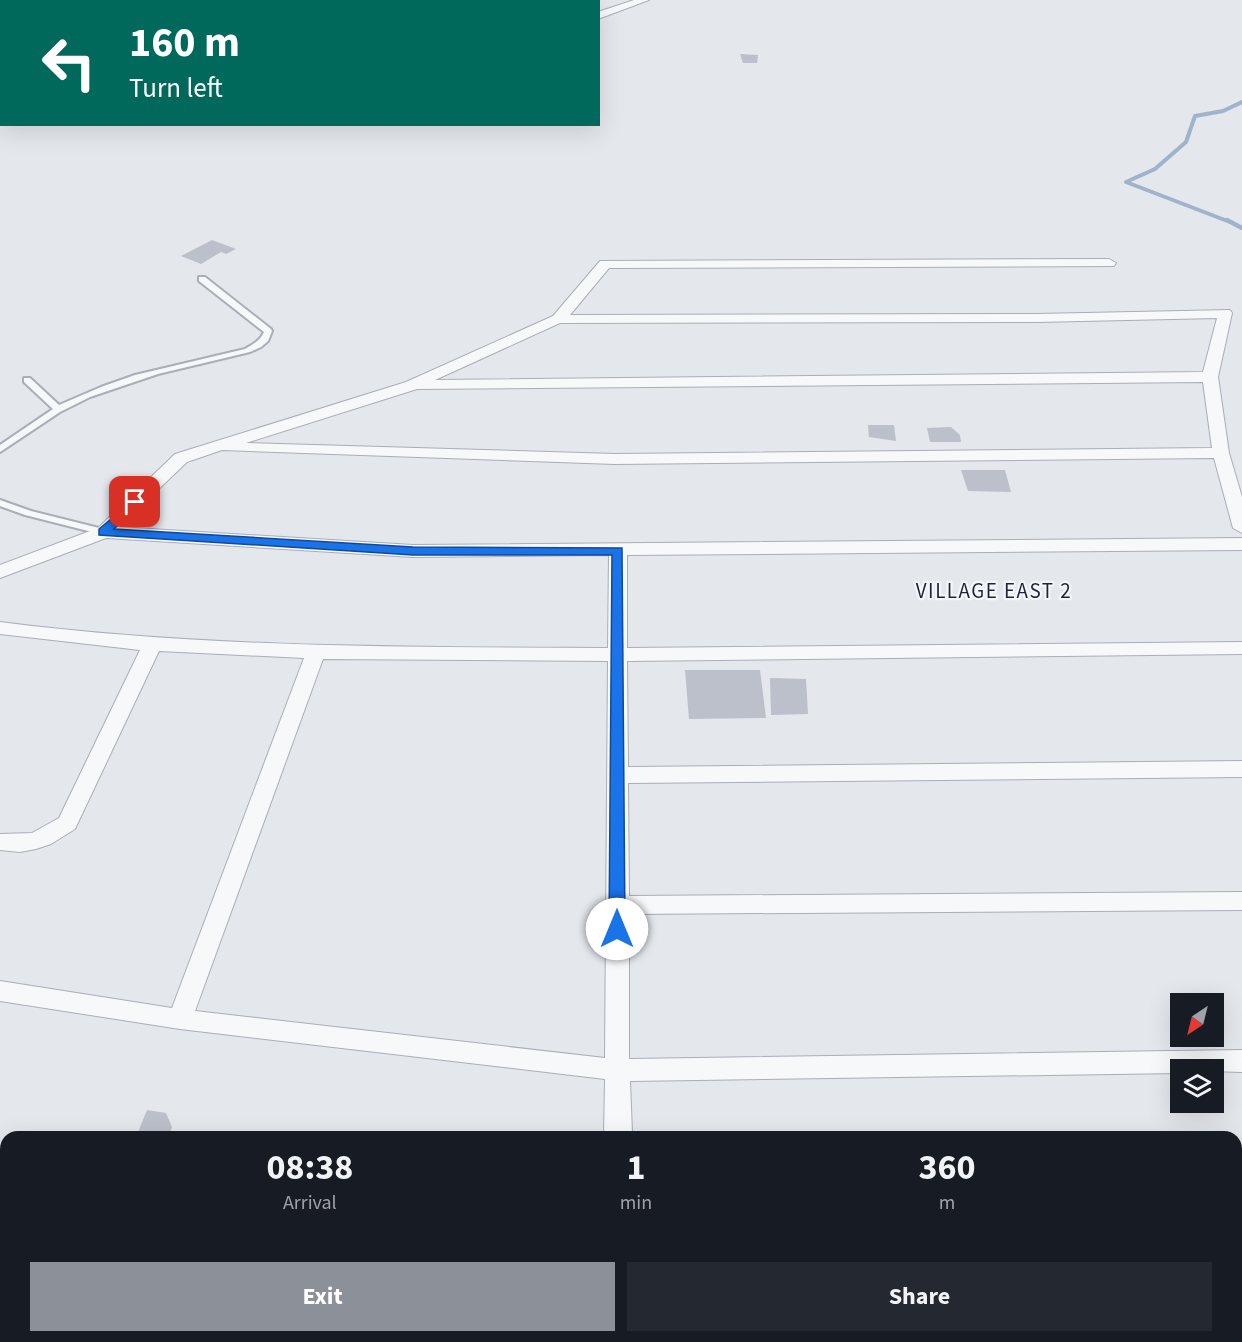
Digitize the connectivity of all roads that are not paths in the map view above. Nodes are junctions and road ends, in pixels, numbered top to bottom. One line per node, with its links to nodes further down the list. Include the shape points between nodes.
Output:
1 (644, 0): 2 (street)
2 (600, 15)
3 (1109, 262): 5 (street, via 605,264)
4 (202, 279): 9 (lane, via 268,331 263,343 252,350 146,376)
5 (558, 319): 6 (street, via 1037,318 1225,313); 8 (street)
6 (1210, 377): 8 (street); 12 (street)
7 (27, 380): 9 (lane)
8 (412, 385): 10 (street)
9 (58, 410): 11 (lane)
10 (214, 446): 12 (street, via 615,459); 15 (street, via 181,458)
11 (0, 449)
12 (1221, 453): 14 (street)
13 (0, 503): 15 (lane)
14 (1242, 528)
15 (104, 532): 17 (street, via 413,551); 18 (street)
16 (1242, 544): 17 (street)
17 (618, 551): 23 (street)
18 (0, 572)
19 (0, 628): 20 (street)
20 (153, 644): 22 (street); 26 (street, via 68,823 45,839 20,845)
21 (1242, 648): 23 (street)
22 (315, 654): 23 (street); 30 (street)
23 (616, 654): 25 (street)
24 (1242, 769): 25 (street)
25 (618, 775): 28 (street)
26 (0, 842)
27 (1242, 901): 28 (street)
28 (617, 905): 32 (street)
29 (0, 991): 30 (street)
30 (180, 1018): 32 (street)
31 (1242, 1061): 32 (street)
32 (617, 1070): 33 (street)
33 (619, 1131)

